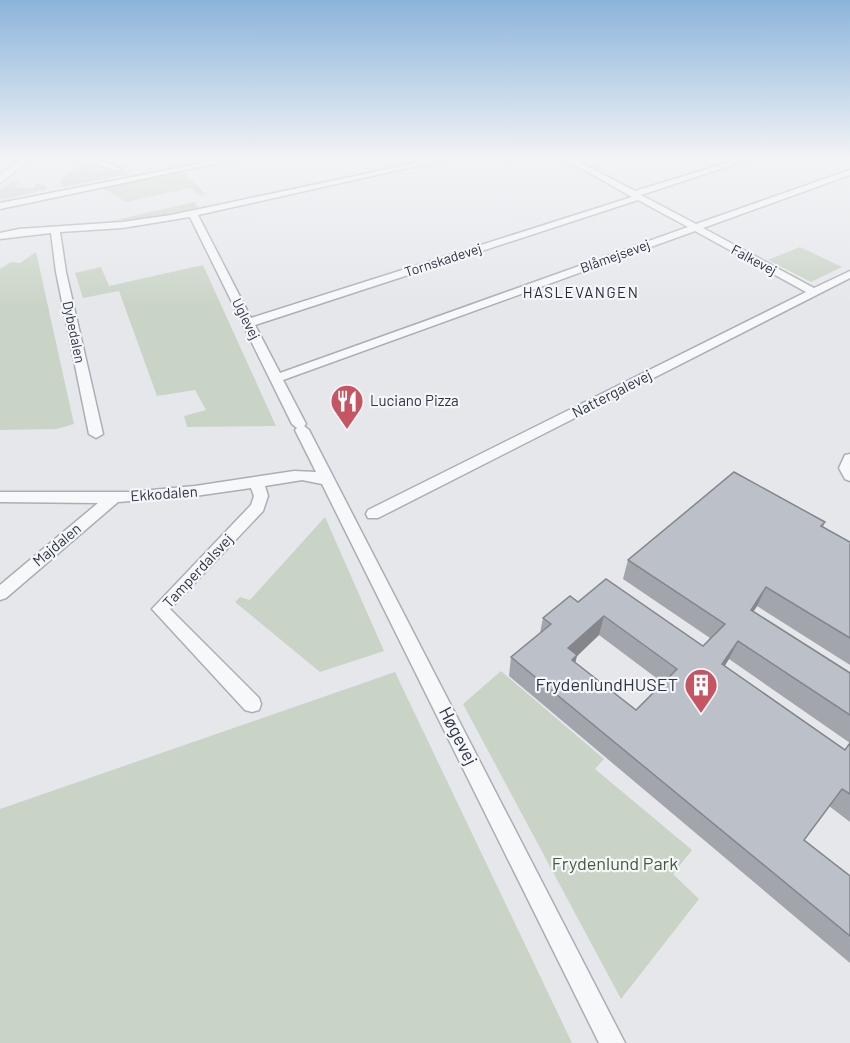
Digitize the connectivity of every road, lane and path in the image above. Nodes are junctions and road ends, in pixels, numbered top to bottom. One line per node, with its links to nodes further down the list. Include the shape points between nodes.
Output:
1 (218, 208): 5 (street)
2 (598, 208): 11 (street, Tornskadevej)
3 (659, 208): 6 (street, Falkevej)
4 (751, 208): 6 (street, Blåmejsevej)
5 (193, 213): 7 (street, via 122,225); 11 (street, Uglevej)
6 (694, 228): 10 (street, Falkevej); 12 (street, Blåmejsevej)
7 (55, 229): 8 (street); 14 (street, Dybedalen)
8 (0, 236)
9 (850, 274): 10 (street, Nattergalevej)
10 (814, 292): 21 (street, Nattergalevej)
11 (248, 323): 12 (street, Uglevej)
12 (278, 378): 13 (street, Uglevej)
13 (301, 427): 17 (street, Høgevej)
14 (96, 434)
15 (850, 458): 16 (street, via 846,468)
16 (850, 476)
17 (326, 480): 18 (street, Ekkodalen, via 307,474); 24 (street, Høgevej)
18 (257, 483): 20 (street, Ekkodalen); 23 (street, Tamperdalsvej, via 261,496 258,507 160,609)
19 (0, 497): 20 (street, Ekkodalen)
20 (115, 497): 22 (street, Majdalen)
21 (373, 514)
22 (0, 594)
23 (252, 704)
24 (612, 1043)

